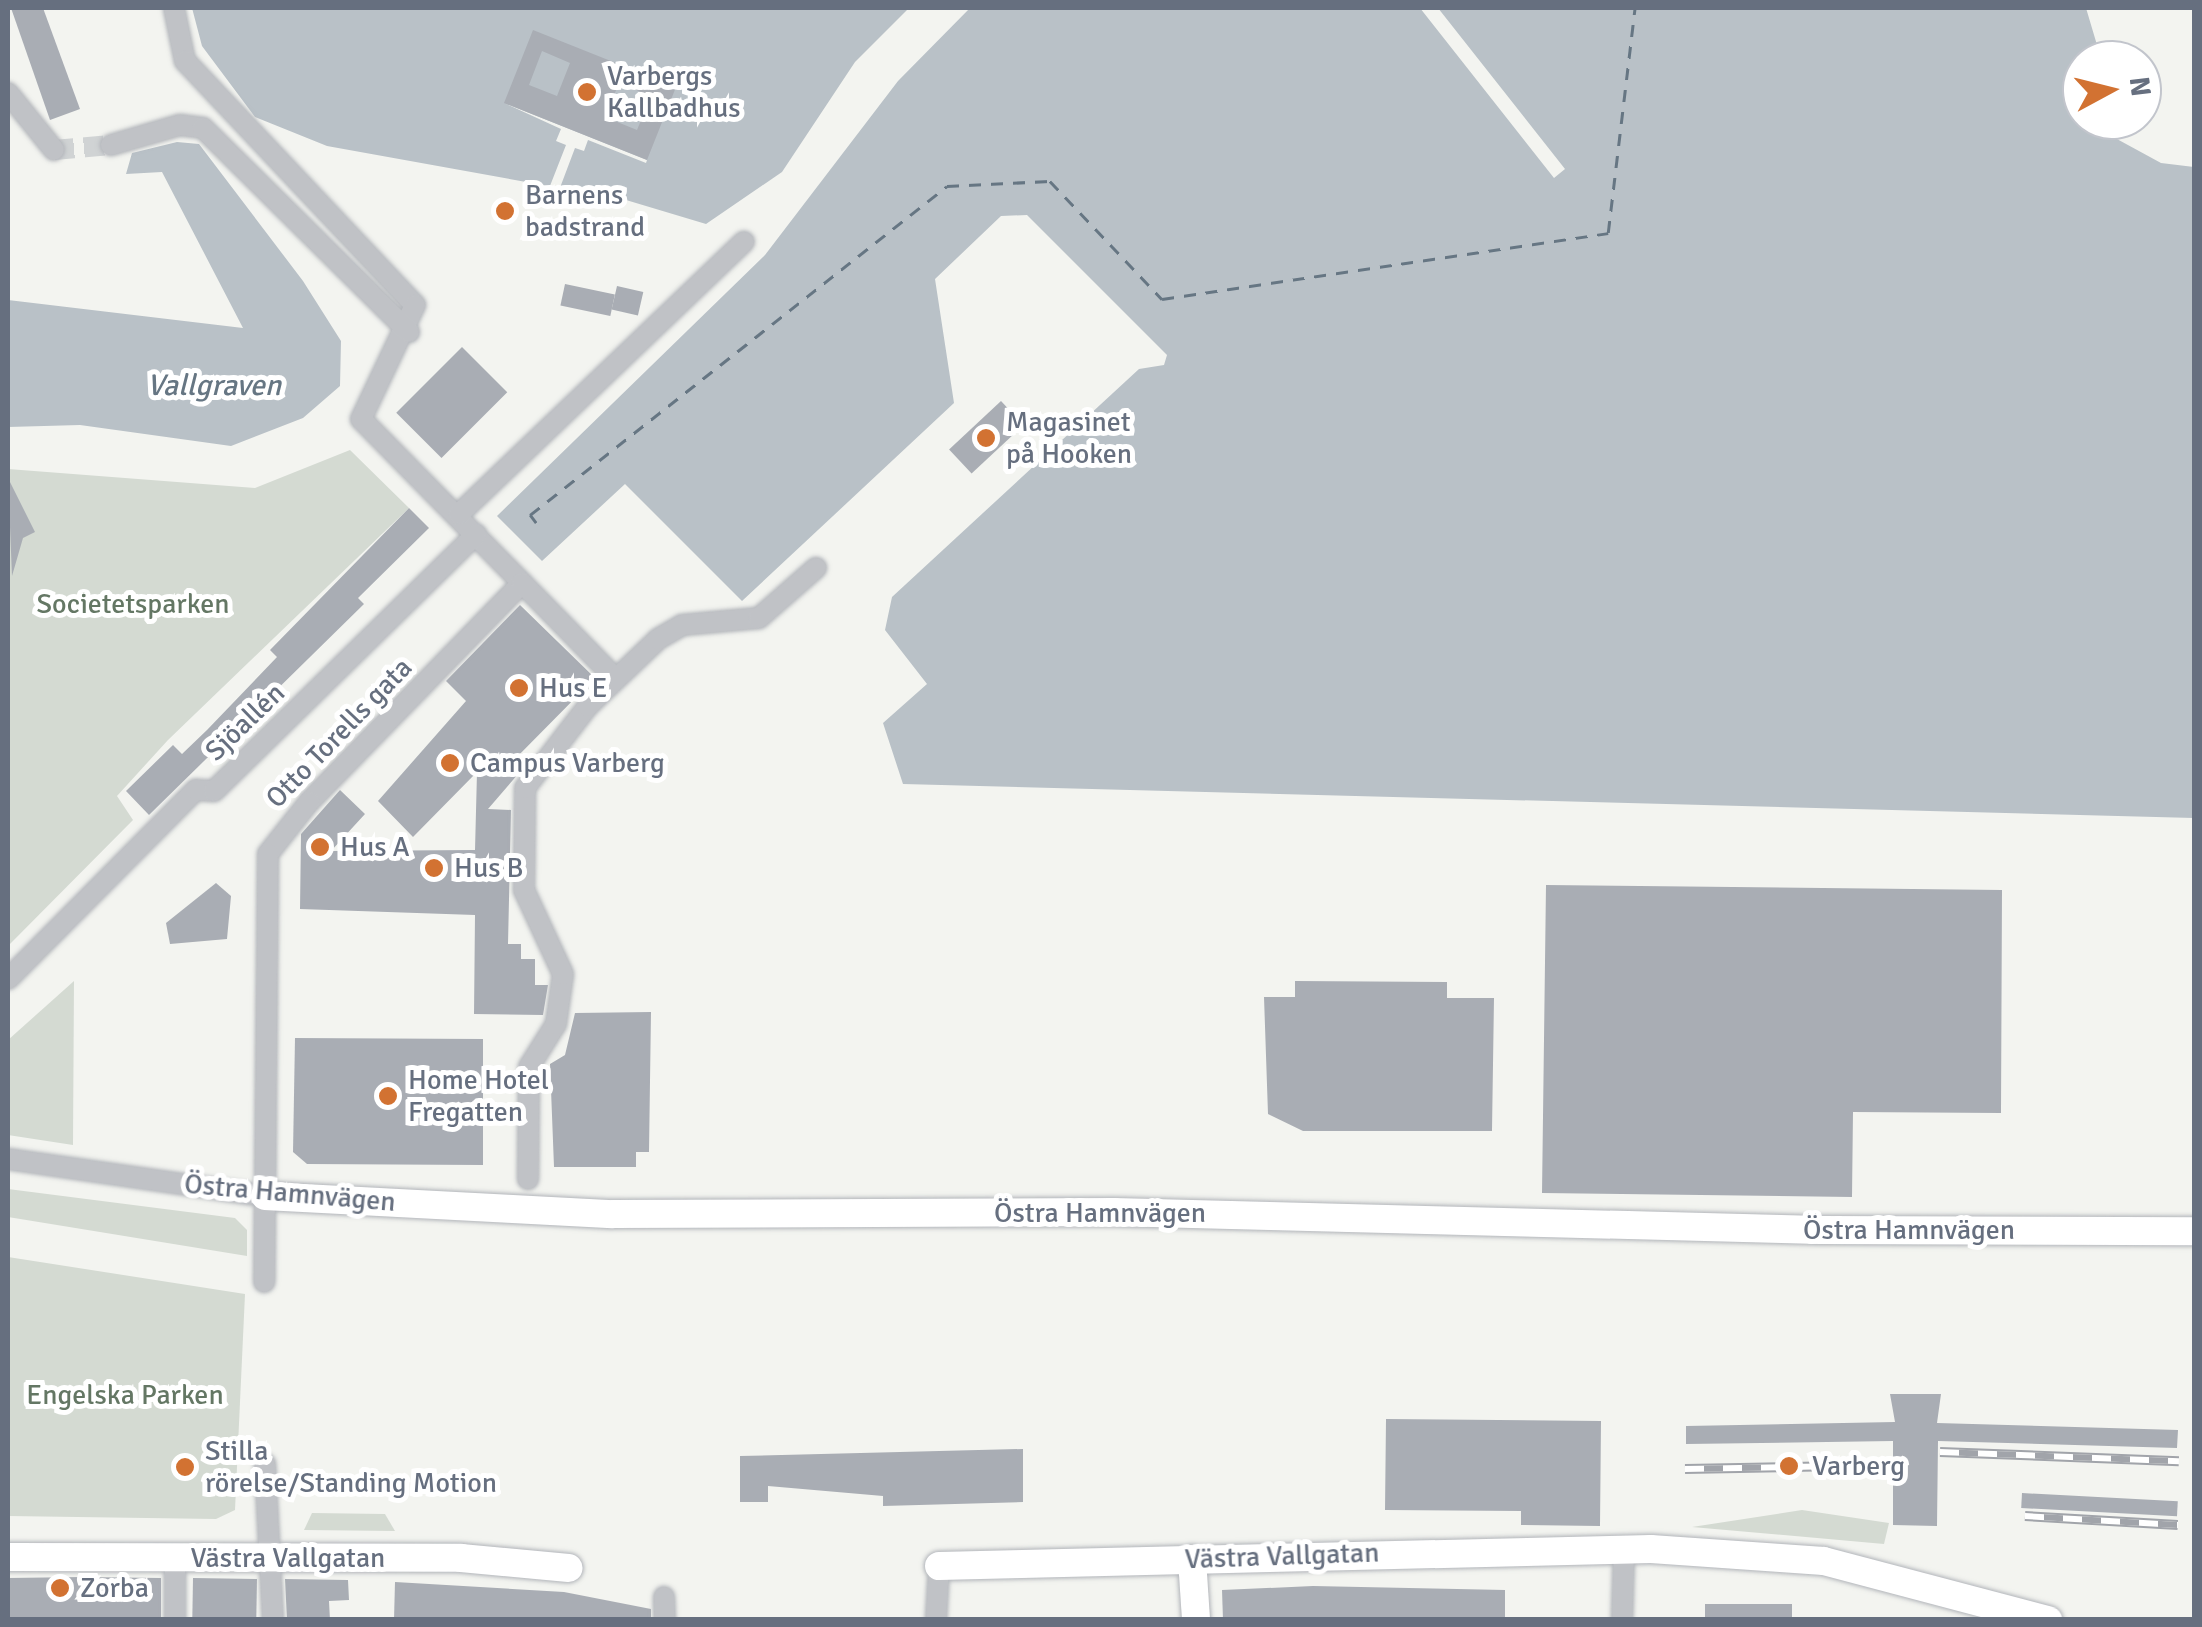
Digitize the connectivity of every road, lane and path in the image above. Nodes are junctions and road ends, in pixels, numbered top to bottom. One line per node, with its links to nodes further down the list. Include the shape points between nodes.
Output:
1 (174, 8): 6 (street, via 185,61 415,305)
2 (8, 94): 4 (street)
3 (111, 145): 6 (street, via 180,125 203,128)
4 (54, 150)
5 (744, 242): 7 (street)
6 (409, 332): 7 (street, via 361,419)
7 (460, 514): 8 (street)
8 (476, 534): 10 (street); 12 (street, Sjöallén, via 214,790 196,790)
9 (816, 568): 11 (street, via 758,618 682,625)
10 (522, 582): 11 (street); 15 (street, Otto Torells gata, via 273,842 266,868)
11 (615, 678): 14 (street, via 540,765 519,821 524,890 563,974 556,1024 529,1067)
12 (8, 979)
13 (8, 1159): 15 (street, Östra Hamnvägen)
14 (528, 1179)
15 (265, 1196): 16 (street, Östra Hamnvägen, via 612,1214 1114,1212 1820,1230); 17 (street, Otto Torells gata)
16 (2194, 1231)
17 (264, 1282)
18 (265, 1464): 22 (street)
19 (1624, 1548): 23 (street, Västra Vallgatan); 32 (street); 33 (street, Västra Vallgatan, via 1824,1561)
20 (8, 1557): 21 (street, Västra Vallgatan)
21 (175, 1559): 22 (street, Västra Vallgatan); 27 (street)
22 (271, 1559): 25 (street, Västra Vallgatan, via 460,1558); 28 (street)
23 (1192, 1560): 24 (street, Västra Vallgatan); 31 (street)
24 (939, 1566): 30 (street)
25 (569, 1568)
26 (664, 1596): 29 (street)
27 (174, 1620)
28 (272, 1620)
29 (664, 1620)
30 (936, 1620)
31 (1196, 1620)
32 (1622, 1620)
33 (2048, 1620)

